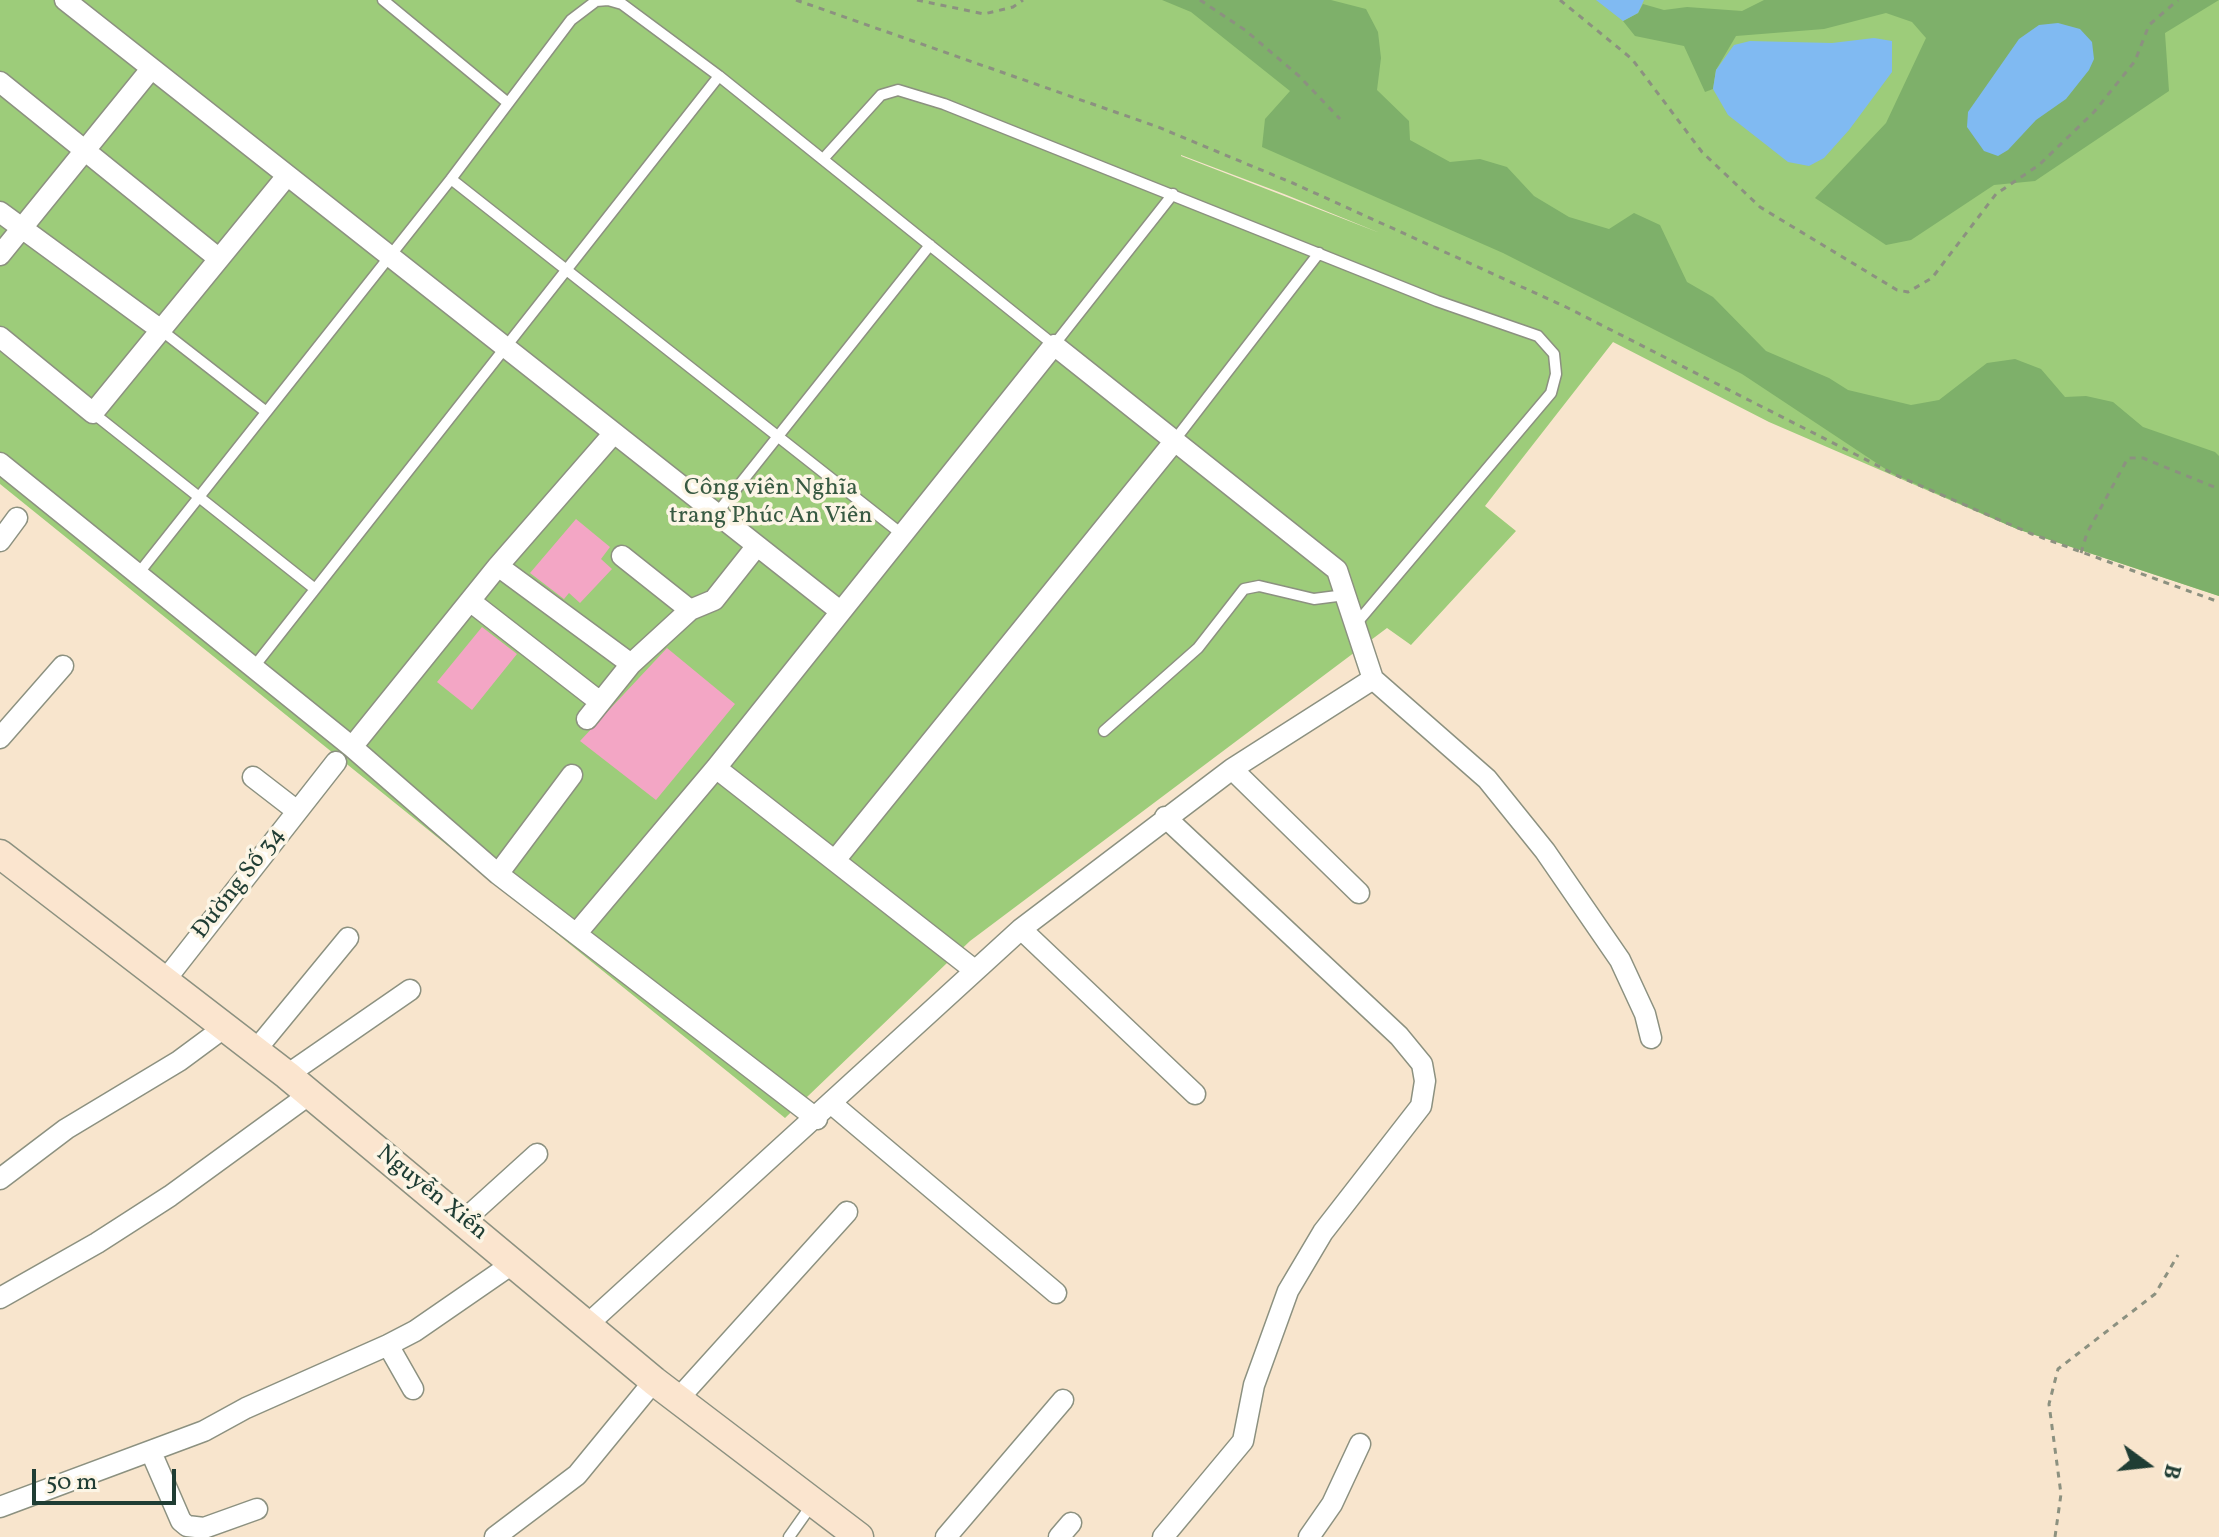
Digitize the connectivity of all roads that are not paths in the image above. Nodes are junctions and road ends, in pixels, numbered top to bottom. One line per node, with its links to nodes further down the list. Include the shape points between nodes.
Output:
1 (65, 0): 4 (street)
2 (383, 0): 7 (lane)
3 (608, 0): 5 (lane, via 622,4); 7 (lane, via 596,1 571,20)
4 (151, 69): 8 (street); 10 (street)
5 (719, 76): 9 (lane); 20 (lane)
6 (0, 82): 8 (street)
7 (508, 103): 11 (lane)
8 (84, 149): 14 (street); 18 (street)
9 (824, 158): 12 (lane, via 881,95 898,90); 15 (lane)
10 (286, 177): 18 (street); 19 (street)
11 (451, 179): 19 (lane); 20 (lane)
12 (1173, 194): 16 (lane); 23 (lane)
13 (0, 212): 14 (street)
14 (22, 229): 17 (street); 21 (street)
15 (930, 245): 23 (lane); 28 (lane)
16 (1319, 253): 29 (lane); 45 (lane, via 1538,336 1554,354 1556,374 1551,393)
17 (0, 255)
18 (218, 258): 21 (street)
19 (389, 258): 24 (street); 25 (lane)
20 (568, 271): 24 (lane); 28 (lane)
21 (161, 330): 25 (lane); 26 (street)
22 (0, 337): 26 (street)
23 (1054, 345): 29 (street); 34 (street)
24 (507, 347): 27 (street); 40 (lane)
25 (265, 411): 31 (lane)
26 (93, 413): 31 (lane)
27 (614, 433): 32 (street); 38 (street)
28 (780, 437): 32 (lane); 34 (lane)
29 (1173, 443): 41 (street, via 1316,550 1337,570); 63 (street)
30 (0, 463): 39 (street)
31 (198, 498): 39 (lane); 40 (lane)
32 (717, 513): 36 (street)
33 (17, 518): 35 (street)
34 (904, 536): 44 (street)
35 (0, 541)
36 (756, 547): 43 (street, via 714,600); 44 (street)
37 (622, 556): 43 (street)
38 (498, 566): 42 (street); 46 (street)
39 (138, 574): 48 (street)
40 (315, 589): 48 (lane)
41 (1345, 595): 45 (street); 52 (lane, via 1314,599 1259,586 1244,589 1198,648)
42 (470, 601): 50 (street); 54 (street)
43 (690, 610): 46 (street)
44 (840, 611): 56 (street)
45 (1355, 625): 49 (street)
46 (631, 664): 50 (street)
47 (63, 666): 53 (street)
48 (252, 669): 54 (street)
49 (1373, 679): 57 (street); 73 (street, via 1470,762 1545,851 1620,960)
50 (600, 702): 51 (street)
51 (587, 719)
52 (1104, 731)
53 (0, 738)
54 (352, 747): 64 (street)
55 (336, 762): 60 (street, Đường Số 34)
56 (716, 768): 63 (street); 67 (street)
57 (1232, 769): 61 (street); 65 (street)
58 (572, 775): 64 (street)
59 (253, 777): 60 (street)
60 (297, 811): 70 (street, Đường Số 34)
61 (1165, 817): 66 (street); 102 (street, via 1399,1036 1422,1064 1425,1081 1421,1106 1323,1232 1288,1291 1254,1385 1243,1441)
62 (0, 854): 70 (main road, Nguyễn Xiển)
63 (836, 859): 69 (street)
64 (498, 874): 67 (street)
65 (1359, 893)
66 (1021, 929): 69 (street); 77 (street)
67 (576, 934): 79 (street)
68 (348, 938): 74 (street)
69 (973, 969): 78 (street)
70 (166, 979): 72 (main road, Nguyễn Xiển)
71 (410, 990): 75 (street)
72 (225, 1027): 74 (main road, Nguyễn Xiển); 81 (street, via 66,1129)
73 (1651, 1038)
74 (255, 1051): 75 (main road, Nguyễn Xiển)
75 (287, 1075): 76 (main road, Nguyễn Xiển)
76 (310, 1094): 83 (main road, Nguyễn Xiển); 86 (street, via 170,1196)
77 (1195, 1094)
78 (832, 1104): 79 (street); 85 (street)
79 (817, 1119): 87 (street)
80 (537, 1154): 83 (street)
81 (0, 1179)
82 (847, 1212): 91 (street)
83 (463, 1221): 84 (main road, Nguyễn Xiển)
84 (515, 1262): 87 (main road, Nguyễn Xiển); 88 (street)
85 (1056, 1293)
86 (0, 1298)
87 (588, 1324): 89 (main road, Nguyễn Xiển)
88 (388, 1345): 90 (street); 94 (street)
89 (654, 1381): 91 (main road, Nguyễn Xiển); 98 (street, via 577,1475)
90 (413, 1389)
91 (678, 1399): 95 (main road, Nguyễn Xiển)
92 (1063, 1400): 101 (street)
93 (1360, 1444): 103 (street, via 1332,1504)
94 (151, 1452): 96 (street); 97 (street, via 187,1526 204,1528)
95 (813, 1503): 99 (lane); 100 (main road, Nguyễn Xiển)
96 (0, 1507)
97 (257, 1509)
98 (495, 1537)
99 (789, 1537)
100 (859, 1537)
101 (946, 1537)
102 (1163, 1537)
103 (1309, 1537)

